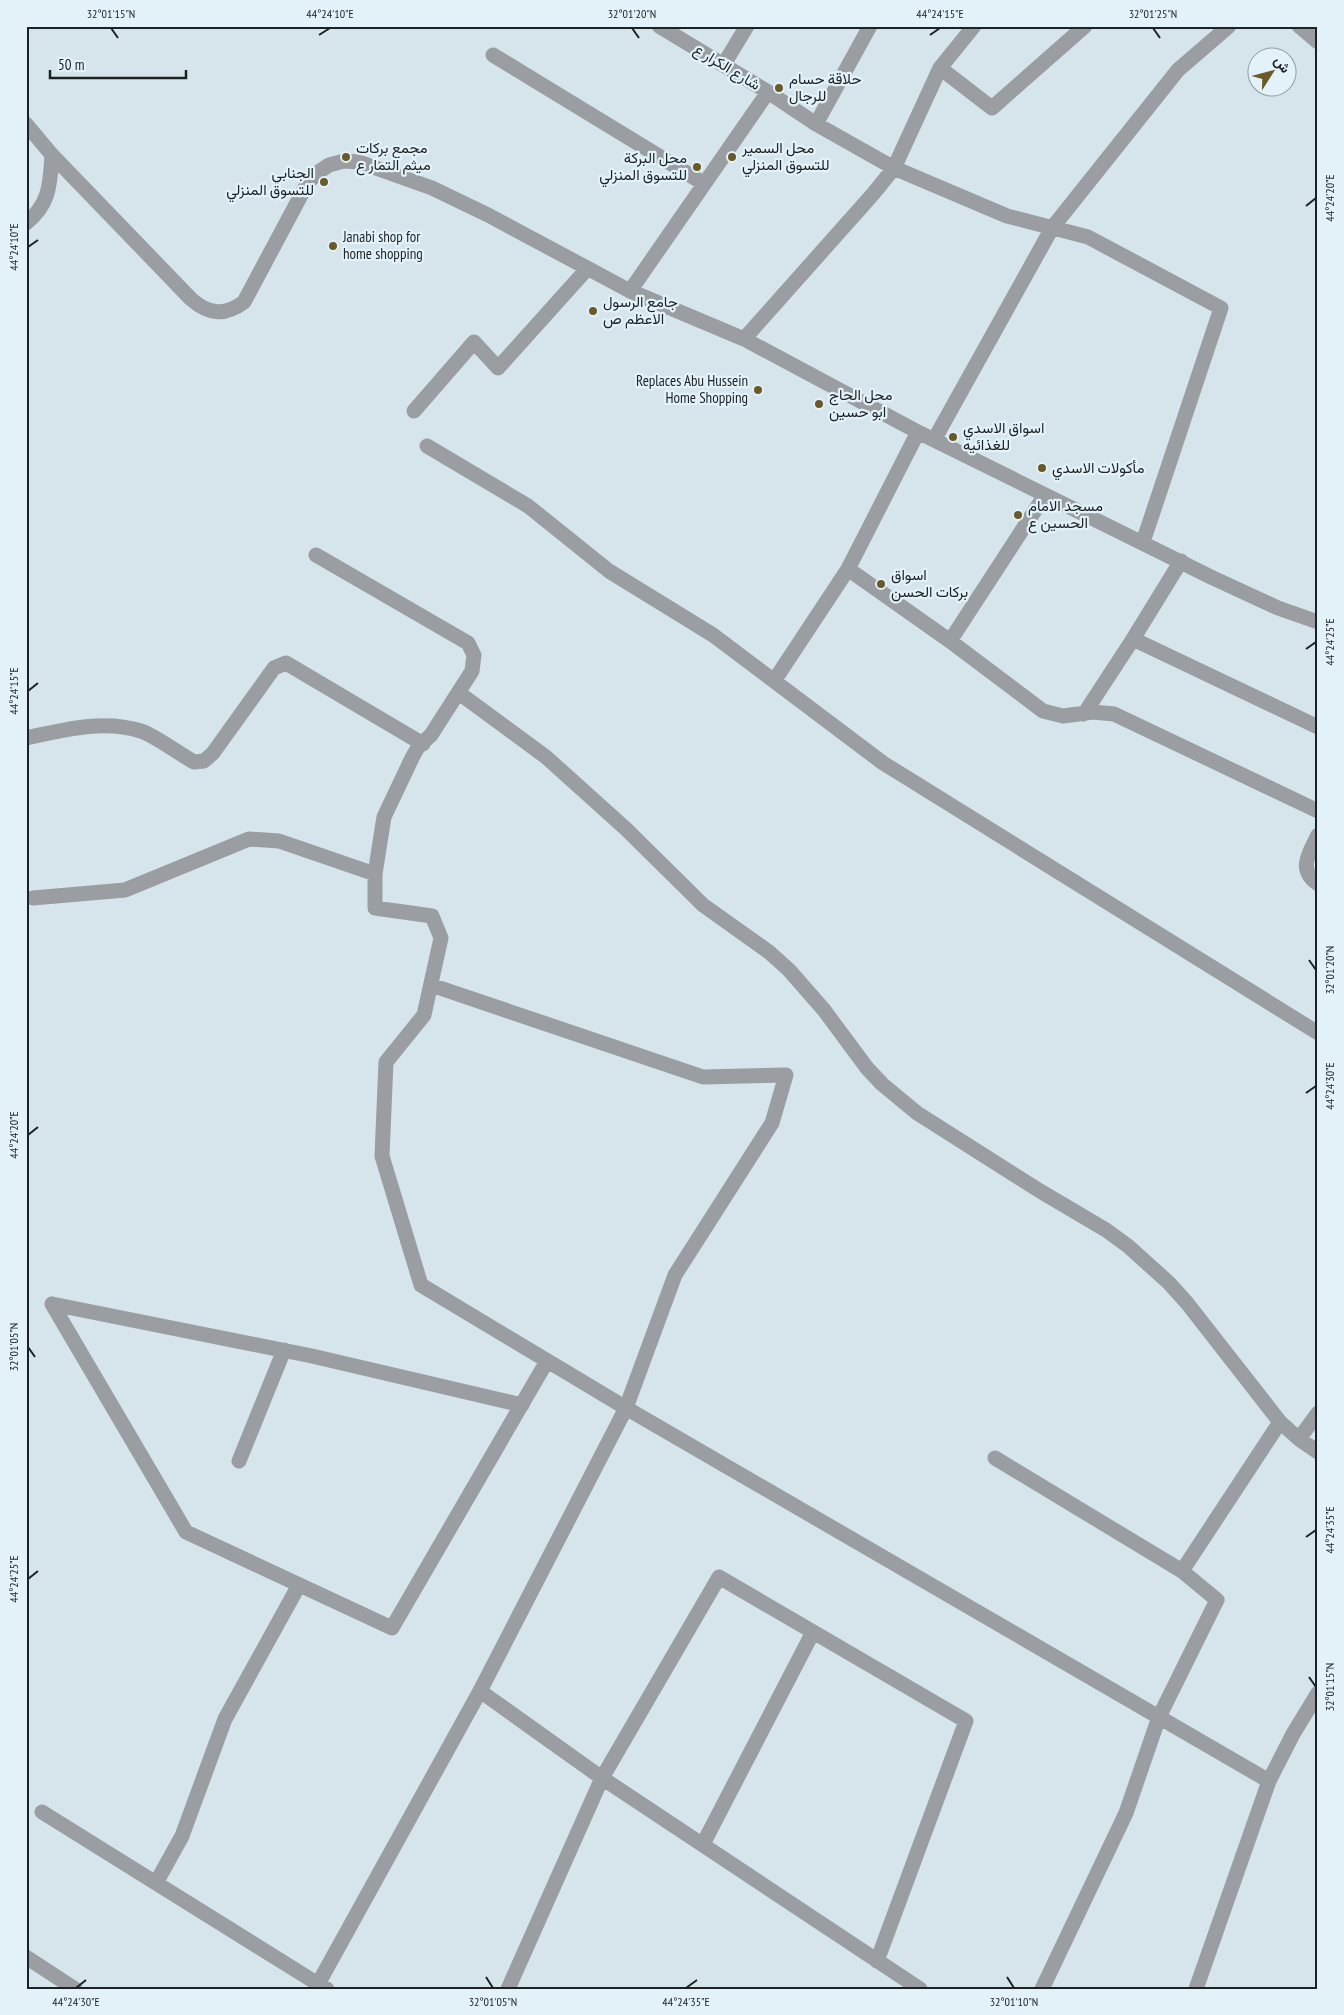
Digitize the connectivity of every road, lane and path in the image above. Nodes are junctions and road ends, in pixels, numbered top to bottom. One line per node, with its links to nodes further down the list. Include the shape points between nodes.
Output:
1 (747, 26): 10 (street)
2 (870, 26): 14 (street)
3 (974, 26): 11 (street)
4 (1085, 26): 11 (street, via 992,108)
5 (1229, 26): 19 (street, via 1178,70)
6 (1299, 26): 8 (street)
7 (664, 28): 10 (street, شارع الكرار ع)
8 (1318, 42)
9 (493, 55): 17 (street)
10 (724, 64): 12 (street, شارع الكرار ع)
11 (940, 68): 16 (street)
12 (768, 92): 14 (street); 17 (street, شارع الكرار ع)
13 (26, 124): 15 (street)
14 (816, 124): 16 (street)
15 (52, 155): 18 (street, via 46,201); 20 (street, via 191,299 211,312 235,309 244,302 307,184 329,165 344,161 359,162 432,188)
16 (894, 168): 19 (street, via 1006,216); 22 (street)
17 (703, 183): 21 (street, شارع الكرار ع)
18 (26, 224)
19 (1052, 228): 25 (street); 28 (street, via 1088,237 1221,308)
20 (587, 269): 21 (street); 23 (street, via 498,368 474,342)
21 (630, 291): 22 (street)
22 (744, 339): 24 (street)
23 (414, 411)
24 (918, 432): 25 (street); 31 (street)
25 (934, 440): 27 (street)
26 (427, 446): 35 (street, via 528,506 609,571 699,626)
27 (1045, 494): 28 (street); 34 (street)
28 (1143, 542): 30 (street)
29 (316, 555): 36 (street, via 468,643 474,664)
30 (1181, 561): 32 (street, via 1245,594); 33 (street)
31 (848, 569): 34 (street); 35 (street)
32 (1318, 622)
33 (1133, 639): 37 (street); 38 (street)
34 (950, 641): 37 (street, via 1043,711 1063,716)
35 (774, 681): 47 (street, via 883,763)
36 (459, 693): 40 (street); 53 (street, via 546,757 703,905 789,970 867,1068 899,1099 1031,1186 1106,1230 1149,1264 1188,1303)
37 (1084, 714): 41 (street, via 1104,711 1123,718)
38 (1318, 727)
39 (26, 738): 40 (street, via 76,727 119,727 142,731 194,762 204,761 274,668 286,663)
40 (422, 744): 43 (street, via 384,817)
41 (1318, 811)
42 (1318, 835): 44 (street, via 1306,867)
43 (376, 874): 45 (street, via 279,841 249,839 125,890); 46 (street, via 375,908 432,916 441,938)
44 (1318, 884)
45 (33, 898)
46 (431, 984): 49 (street, via 424,1015 386,1062 382,1156 421,1285); 51 (street, via 703,1077 786,1075 772,1123 675,1275)
47 (1318, 1033)
48 (284, 1350): 50 (street); 57 (street); 59 (street, via 52,1304 186,1532)
49 (547, 1361): 50 (street); 51 (street)
50 (522, 1406): 59 (street, via 392,1628)
51 (626, 1408): 61 (street); 63 (street)
52 (1318, 1413): 54 (street)
53 (1280, 1422): 54 (street); 58 (street)
54 (1299, 1439): 55 (street)
55 (1318, 1452)
56 (995, 1458): 58 (street)
57 (239, 1461)
58 (1182, 1571): 63 (street, via 1217,1600)
59 (299, 1585): 68 (street, via 225,1719 182,1836)
60 (813, 1632): 64 (street, via 719,1577); 67 (street); 70 (street, via 966,1721)
61 (480, 1691): 64 (street); 71 (street)
62 (1318, 1693): 65 (street)
63 (1159, 1717): 65 (street); 75 (street, via 1126,1813)
64 (602, 1778): 67 (street); 73 (street)
65 (1270, 1781): 76 (street)
66 (42, 1812): 68 (street)
67 (703, 1844): 70 (street)
68 (156, 1883): 71 (street)
69 (26, 1958): 72 (street)
70 (877, 1961): 74 (street)
71 (322, 1987)
72 (75, 1989)
73 (508, 1989)
74 (920, 1989)
75 (1042, 1989)
76 (1196, 1989)

